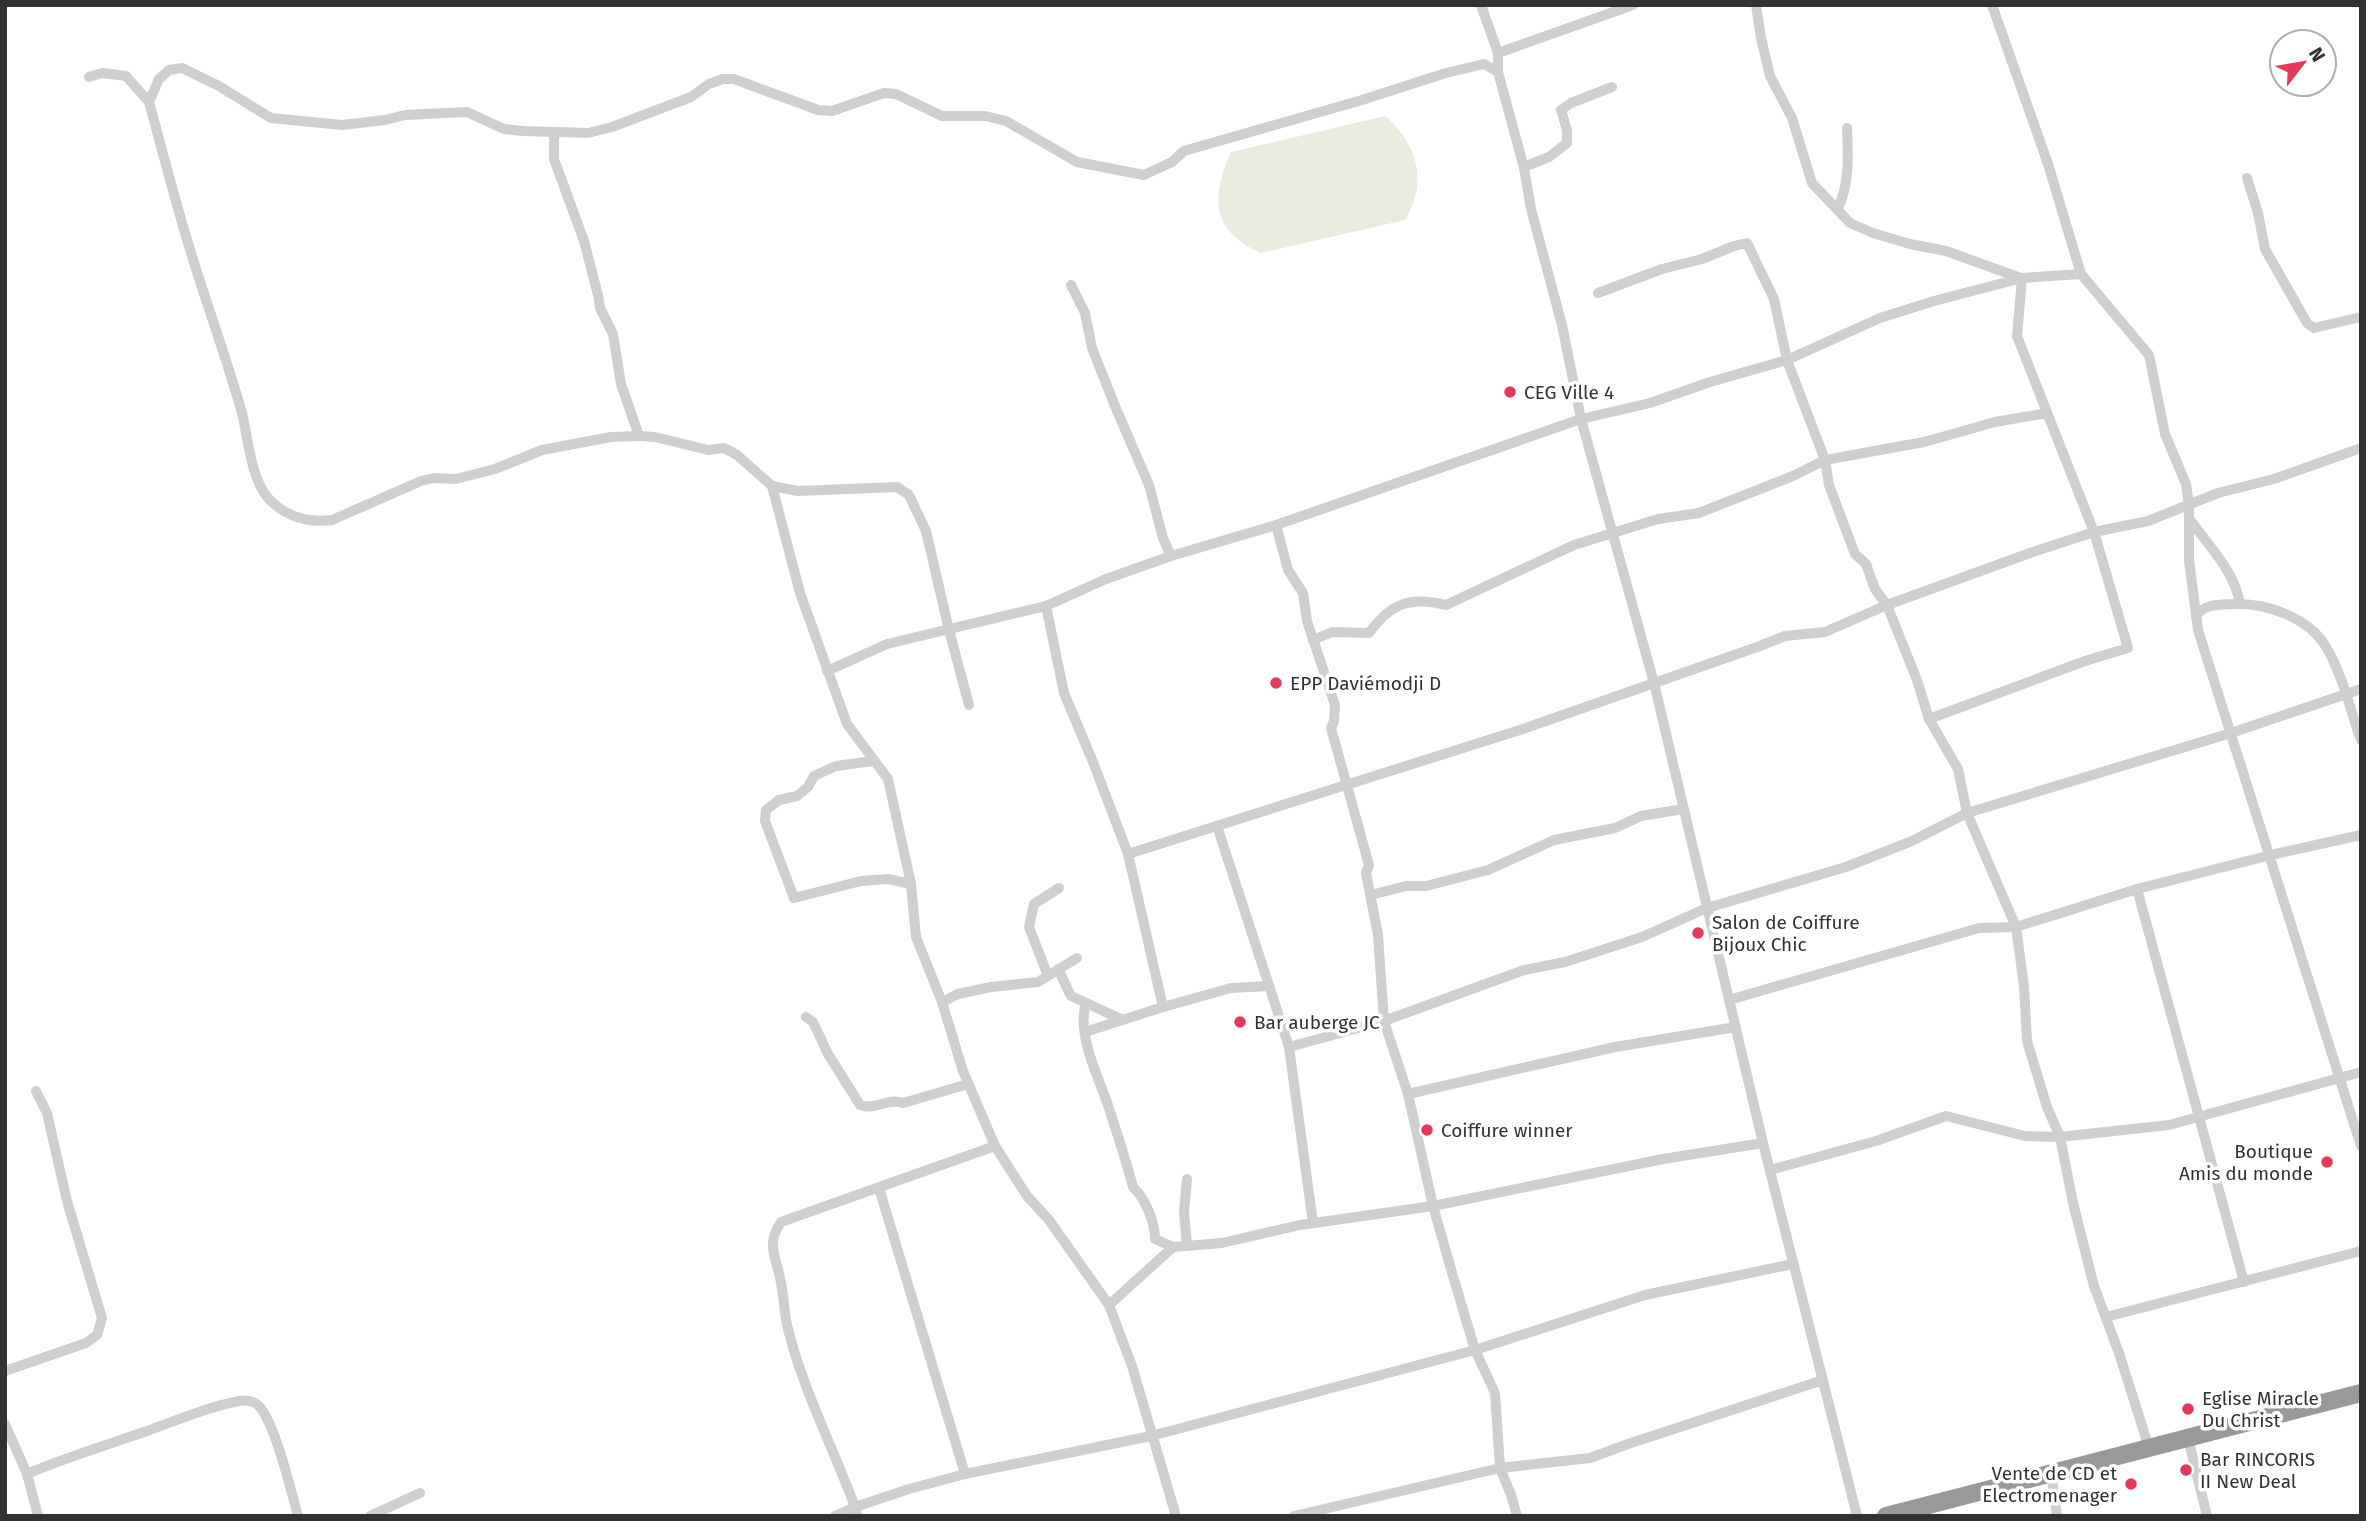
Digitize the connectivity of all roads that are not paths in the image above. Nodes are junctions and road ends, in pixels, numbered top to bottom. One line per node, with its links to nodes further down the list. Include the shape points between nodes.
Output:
1 (1481, 5): 5 (street)
2 (1633, 5): 5 (street)
3 (1756, 5): 14 (street, via 1770,76 1792,118 1812,183)
4 (1992, 5): 15 (street)
5 (1498, 53): 6 (street)
6 (1497, 72): 11 (street, via 1484,64 1447,73 1184,151 1144,175 1077,162 1006,121 942,116 896,94 884,93 832,111 818,110 734,79 709,83 691,97 612,127); 12 (street)
7 (89, 77): 9 (street, via 126,76)
8 (1612, 87): 12 (street, via 1561,110 1567,143)
9 (149, 102): 11 (street, via 159,79 169,70 182,68 271,118 342,125 467,111 504,129); 23 (street, via 259,481 268,498 291,515 317,522 332,520 421,481 456,479 542,450)
10 (1847, 128): 14 (street, via 1846,186)
11 (554, 133): 23 (street, via 554,159 584,242 600,308 613,334 621,384)
12 (1524, 167): 22 (street)
13 (2247, 178): 19 (street, via 2265,249 2307,323 2314,328)
14 (1838, 208): 16 (street, via 1850,223 1873,233 1946,251)
15 (2081, 274): 16 (street); 27 (street, via 2149,355 2165,434 2186,484)
16 (2022, 278): 20 (street, via 1880,318); 21 (street, via 2017,336)
17 (1071, 285): 32 (street, via 1149,485)
18 (1598, 293): 20 (street, via 1747,243 1774,299)
19 (2361, 317)
20 (1787, 360): 22 (street, via 1650,403); 25 (street)
21 (2047, 413): 25 (street); 30 (street)
22 (1581, 419): 29 (street); 31 (street)
23 (639, 436): 26 (street, via 708,450 724,448)
24 (2361, 448): 27 (street)
25 (1825, 460): 31 (street, via 1699,513); 34 (street, via 1829,485 1855,554 1866,564)
26 (772, 486): 37 (street, via 797,491 897,487 909,495 926,531); 39 (street, via 800,593)
27 (2189, 505): 28 (street); 30 (street, via 2148,521)
28 (2189, 518): 33 (street, via 2223,561); 36 (street)
29 (1276, 526): 32 (street); 38 (street, via 1288,569 1303,593)
30 (2094, 532): 34 (street); 44 (street, via 2128,648)
31 (1613, 534): 38 (street, via 1574,545 1446,605 1410,600 1382,615 1369,633 1332,632); 40 (street)
32 (1171, 556): 35 (street)
33 (2240, 604): 36 (street, via 2212,605); 42 (street, via 2300,621 2323,643)
34 (1886, 605): 40 (street, via 1825,632 1785,636); 44 (street)
35 (1046, 606): 37 (street); 53 (street, via 1064,694)
36 (2196, 616): 45 (street)
37 (949, 630): 39 (street, via 887,644); 43 (street)
38 (1313, 639): 48 (street, via 1335,705 1331,728)
39 (827, 671): 47 (street, via 847,724)
40 (1654, 683): 48 (street); 49 (street)
41 (2361, 688): 42 (street)
42 (2345, 694): 45 (street); 46 (street)
43 (969, 705)
44 (1929, 719): 50 (street, via 1958,769)
45 (2231, 733): 50 (street); 54 (street)
46 (2361, 740)
47 (873, 761): 55 (street, via 888,779); 55 (street, via 836,766 814,776 797,796 779,800 766,810 765,821 794,898 860,881 888,879)
48 (1347, 786): 51 (street); 58 (street, via 1368,865)
49 (1683, 808): 58 (street, via 1555,840 1488,870); 59 (street)
50 (1967, 813): 59 (street, via 1846,867); 60 (street)
51 (1217, 827): 53 (street); 64 (street)
52 (2361, 835): 54 (street)
53 (1128, 854): 68 (street)
54 (2271, 855): 57 (street); 76 (street)
55 (911, 884): 66 (street, via 916,937)
56 (1059, 888): 63 (street, via 1034,904 1030,927)
57 (2137, 889): 60 (street); 80 (street)
58 (1371, 895): 71 (street)
59 (1707, 908): 65 (street); 71 (street, via 1642,937 1524,970)
60 (2015, 927): 65 (street, via 1979,929); 81 (street, via 2026,1041)
61 (1077, 958): 62 (street)
62 (1058, 970): 63 (street); 67 (street, via 1071,996)
63 (1048, 976): 66 (street, via 1038,982 958,994)
64 (1269, 986): 68 (street, via 1230,988); 74 (street)
65 (1729, 1000): 72 (street)
66 (942, 1002): 77 (street)
67 (1086, 1003): 70 (street); 73 (street, via 1082,1015)
68 (1163, 1006): 70 (street)
69 (806, 1017): 77 (street, via 865,1108)
70 (1123, 1020): 73 (street)
71 (1384, 1021): 74 (street); 79 (street)
72 (1736, 1027): 79 (street, via 1615,1047); 82 (street)
73 (1085, 1032): 91 (street, via 1133,1187 1142,1196 1155,1239)
74 (1289, 1047): 89 (street)
75 (2361, 1072): 76 (street)
76 (2338, 1077): 80 (street); 84 (street)
77 (968, 1084): 83 (street)
78 (36, 1091): 98 (street, via 47,1113 102,1318 97,1335 86,1343)
79 (1408, 1094): 88 (street)
80 (2200, 1116): 81 (street, via 2169,1125); 94 (street)
81 (2060, 1137): 85 (street, via 2025,1136 1946,1116); 96 (street, via 2094,1286)
82 (1763, 1143): 85 (street); 88 (street)
83 (995, 1146): 87 (street); 95 (street)
84 (2361, 1146)
85 (1770, 1170): 93 (street)
86 (1186, 1179): 90 (street)
87 (879, 1188): 108 (street); 111 (street, via 781,1222 773,1234 787,1325)
88 (1433, 1206): 89 (street); 97 (street)
89 (1313, 1223): 90 (street)
90 (1187, 1246): 91 (street)
91 (1173, 1247): 95 (street)
92 (2361, 1251): 94 (street)
93 (1793, 1264): 97 (street, via 1645,1295); 99 (street)
94 (2244, 1282): 96 (street)
95 (1109, 1305): 102 (street)
96 (2106, 1317): 104 (street)
97 (1475, 1350): 102 (street); 105 (street, via 1495,1393)
98 (5, 1371)
99 (1823, 1380): 105 (street, via 1590,1458); 119 (street)
100 (2361, 1393): 103 (highway)
101 (5, 1424): 107 (street)
102 (1153, 1435): 108 (street); 116 (street)
103 (2188, 1438): 104 (highway); 122 (street)
104 (2149, 1448): 106 (highway)
105 (1500, 1468): 117 (street); 118 (street)
106 (2051, 1473): 110 (highway); 121 (street)
107 (27, 1474): 112 (street); 113 (street, via 208,1410 251,1400 270,1426)
108 (965, 1474): 111 (street)
109 (420, 1493): 114 (street)
110 (1934, 1510): 120 (highway)
111 (856, 1511): 115 (street)
112 (38, 1516)
113 (298, 1516)
114 (370, 1516)
115 (835, 1516)
116 (1176, 1516)
117 (1294, 1516)
118 (1517, 1516)
119 (1857, 1516)
120 (1886, 1516)
121 (2057, 1516)
122 (2207, 1516)

